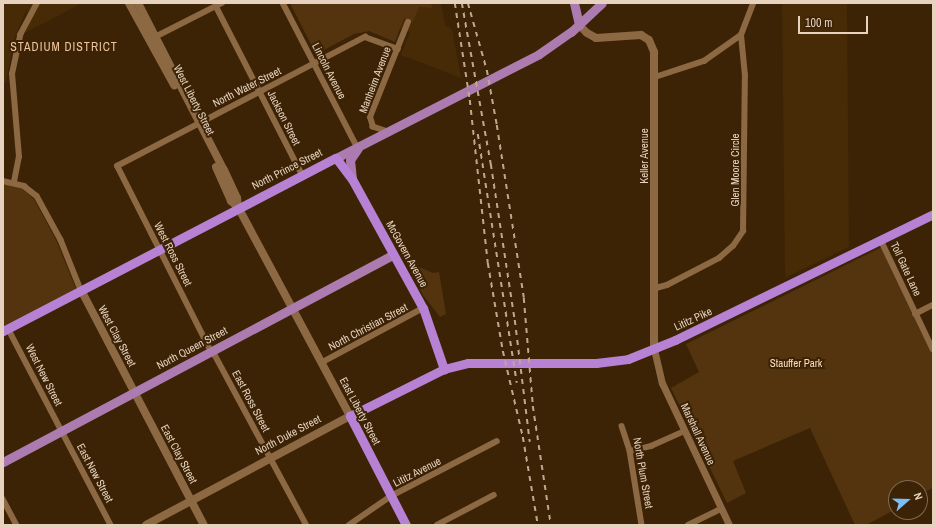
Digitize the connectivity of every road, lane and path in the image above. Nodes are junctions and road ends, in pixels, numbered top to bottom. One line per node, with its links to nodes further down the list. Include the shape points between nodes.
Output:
1 (37, 3): 25 (street, via 20,35 13,70 12,92 19,157)
2 (129, 3): 12 (main road, West Liberty Street)
3 (138, 3): 12 (main road, West Liberty Street)
4 (283, 3): 14 (street, Lincoln Avenue)
5 (574, 3): 10 (main road)
6 (602, 3): 10 (main road, North Prince Street)
7 (753, 3): 11 (street, Glen Moore Circle)
8 (219, 4): 12 (street); 16 (street, Jackson Street)
9 (408, 22): 13 (street, Manheim Avenue)
10 (579, 24): 15 (main road, Keller Avenue, via 586,33 596,38 631,34 645,37 653,49); 18 (main road, North Prince Street, via 555,44 460,97)
11 (741, 35): 15 (street, via 704,61 683,70); 31 (street, Glen Moore Circle, via 745,76 743,231 734,246 719,258 667,286)
12 (153, 38): 17 (main road, West Liberty Street)
13 (398, 49): 14 (street, North Water Street, via 364,37); 18 (street, Manheim Avenue, via 369,120 376,129)
14 (313, 63): 16 (street, North Water Street); 19 (street, Lincoln Avenue)
15 (655, 77): 31 (main road, Keller Avenue)
16 (259, 92): 17 (street, North Water Street); 22 (street, Jackson Street)
17 (197, 124): 21 (street, North Water Street); 26 (main road, West Liberty Street, via 237,198)
18 (390, 132): 19 (main road, North Prince Street)
19 (358, 148): 20 (main road, North Prince Street); 23 (main road, via 350,160)
20 (336, 158): 22 (highway, North Prince Street); 23 (highway, McGovern Avenue)
21 (117, 166): 29 (street, West Ross Street)
22 (302, 174): 26 (highway, North Prince Street)
23 (352, 179): 30 (highway, McGovern Avenue)
24 (3, 181): 25 (street)
25 (14, 182): 32 (street, via 30,189 42,203 61,240)
26 (238, 207): 29 (highway, North Prince Street); 34 (main road, West Liberty Street)
27 (933, 214): 28 (highway, Lititz Pike)
28 (881, 240): 36 (street, Toll Gate Lane); 38 (highway, Lititz Pike)
29 (159, 250): 32 (highway, North Prince Street); 40 (street, West Ross Street)
30 (392, 255): 34 (main road, North Queen Street); 35 (highway, McGovern Avenue)
31 (656, 288): 38 (main road, Keller Avenue)
32 (81, 290): 37 (highway, North Prince Street); 43 (main road, West Clay Street)
33 (933, 305): 36 (street)
34 (293, 308): 40 (main road, North Queen Street); 41 (main road, East Liberty Street)
35 (423, 308): 41 (street, North Christian Street); 42 (highway, McGovern Avenue)
36 (915, 314): 39 (street, Toll Gate Lane)
37 (6, 330): 46 (street, West New Street)
38 (654, 349): 42 (highway, Lititz Pike, via 628,358 596,363 486,362); 47 (street, Marshall Avenue, via 658,374)
39 (933, 349)
40 (211, 352): 43 (main road, North Queen Street); 50 (street, East Ross Street)
41 (321, 363): 44 (main road, East Liberty Street)
42 (444, 369): 44 (highway, North Duke Street)
43 (135, 392): 46 (main road, North Queen Street); 55 (main road, East Clay Street)
44 (350, 416): 50 (main road, North Duke Street); 53 (highway, East Liberty Street)
45 (622, 426): 49 (street, North Plum Street)
46 (61, 430): 51 (main road, North Queen Street); 58 (street, East New Street)
47 (684, 431): 49 (street, via 651,446); 56 (street, Marshall Avenue)
48 (497, 441): 53 (street, Lititz Avenue)
49 (630, 451): 65 (street, North Plum Street)
50 (270, 459): 55 (main road, North Duke Street); 61 (street, East Ross Street)
51 (3, 462)
52 (494, 495): 64 (street)
53 (391, 496): 62 (street, Lititz Avenue); 63 (highway, East Liberty Street)
54 (3, 499): 57 (street)
55 (192, 501): 59 (main road, North Duke Street); 60 (main road, East Clay Street)
56 (721, 509): 66 (street); 67 (street, Marshall Avenue)
57 (17, 525)
58 (111, 525)
59 (146, 525)
60 (204, 525)
61 (306, 525)
62 (349, 525)
63 (406, 525)
64 (437, 525)
65 (642, 525)
66 (688, 525)
67 (729, 525)

